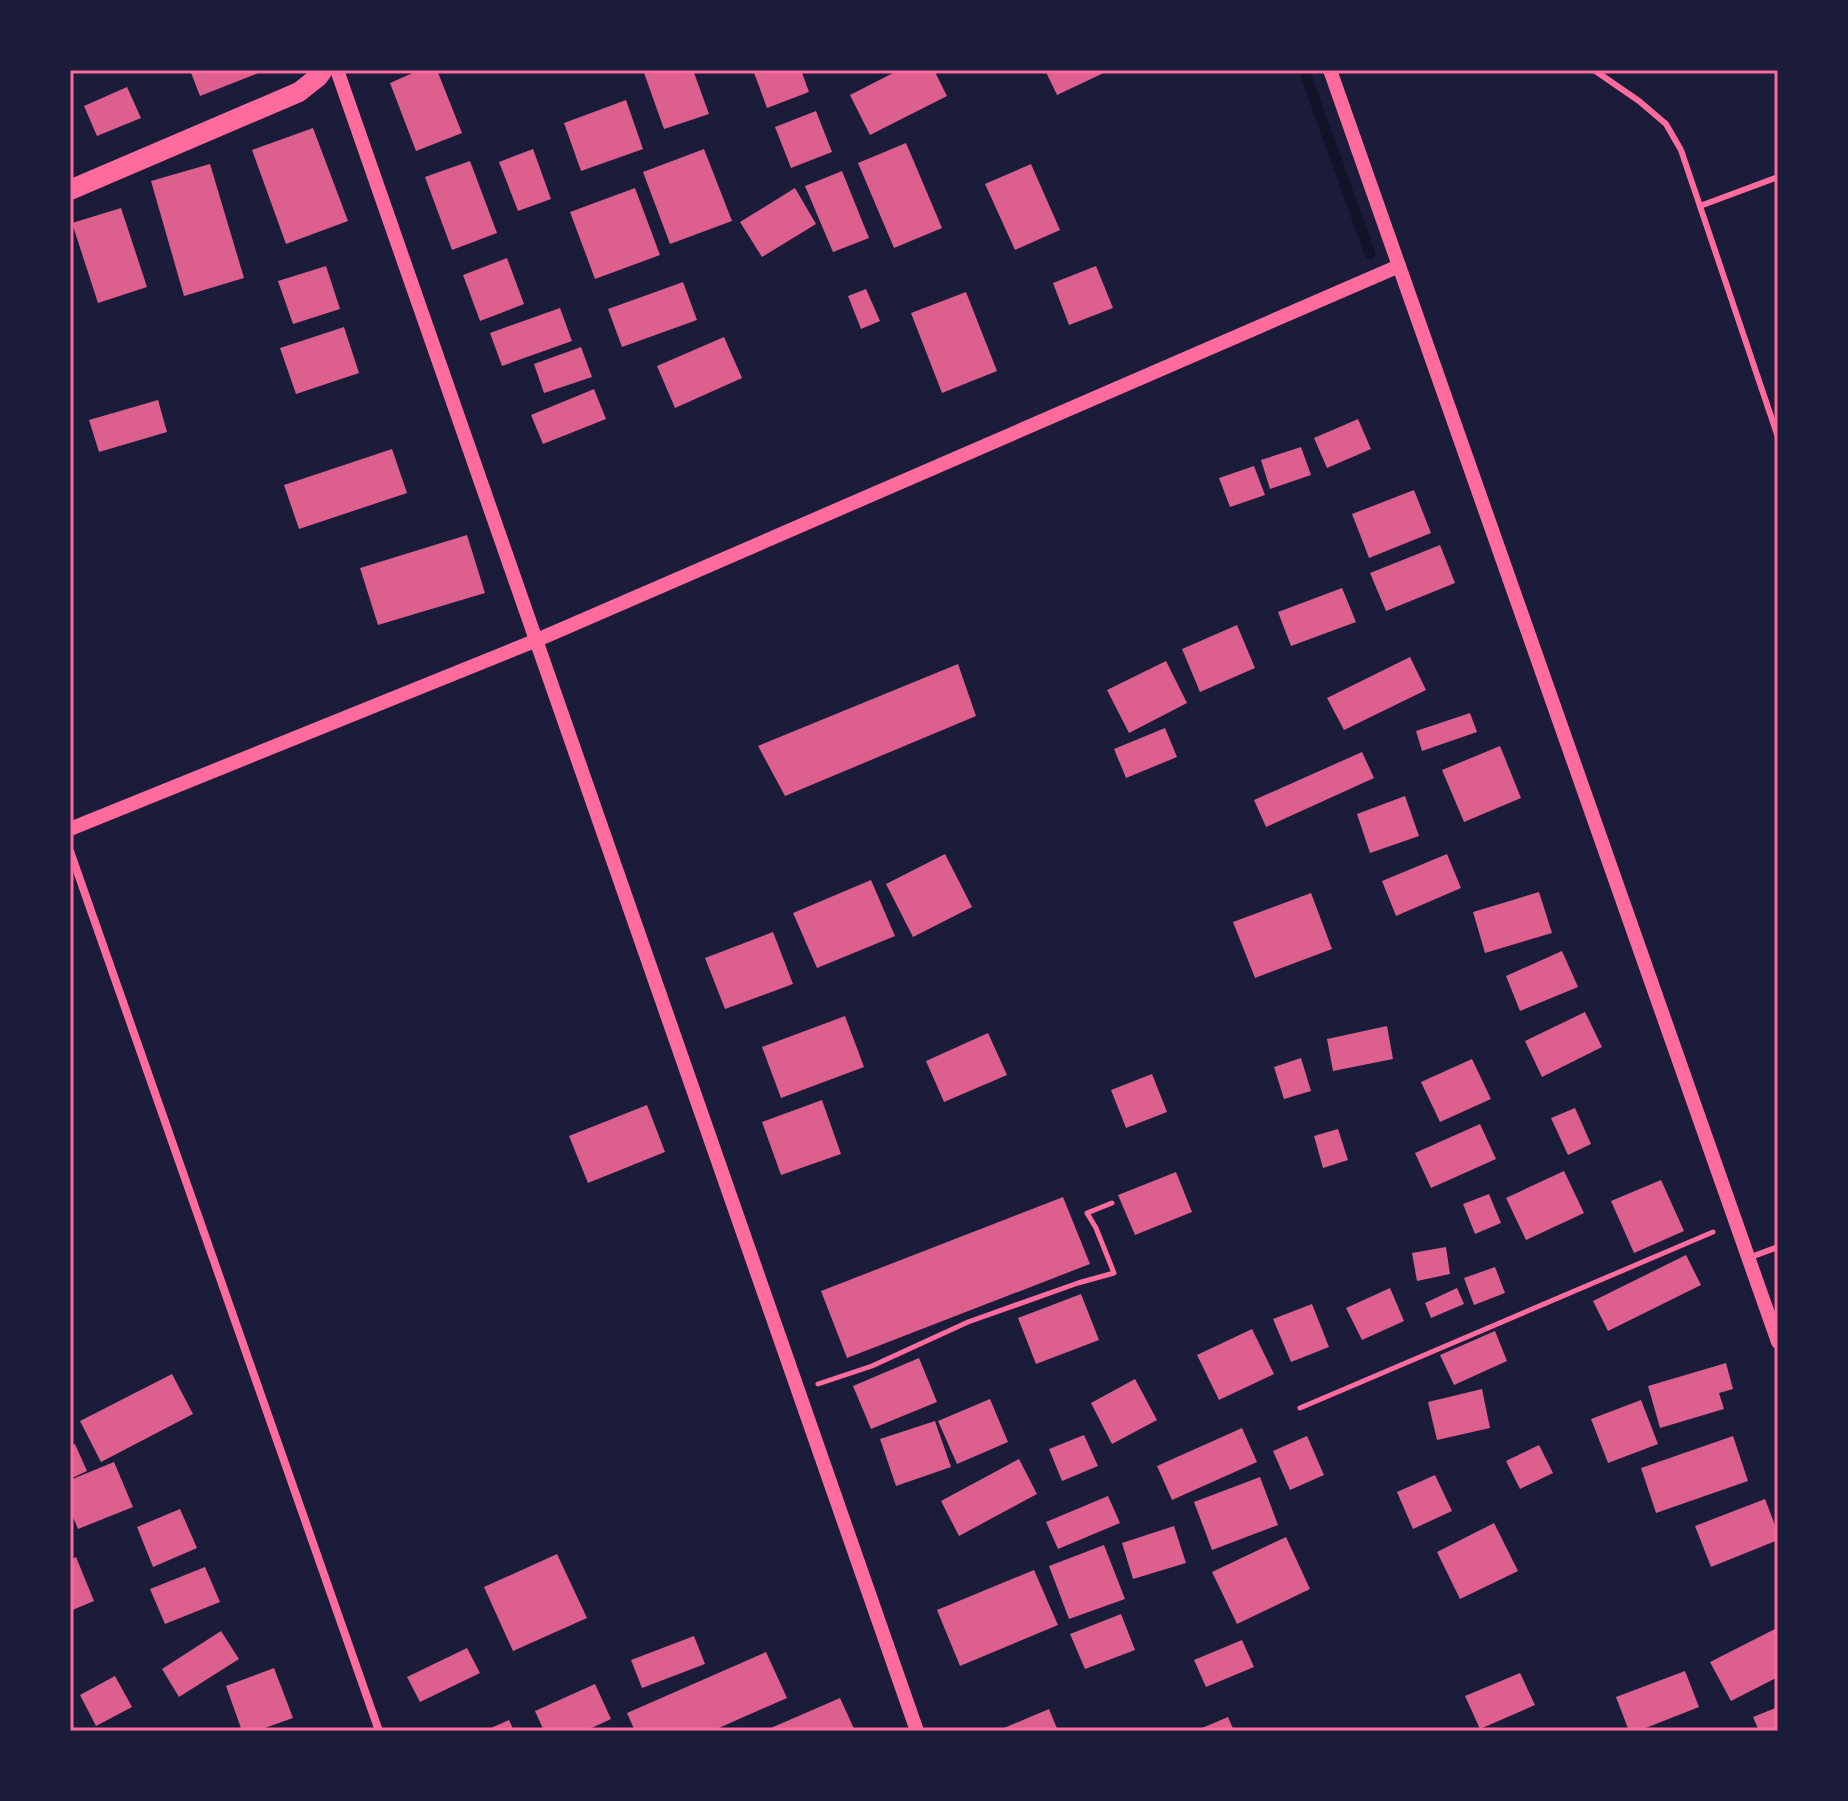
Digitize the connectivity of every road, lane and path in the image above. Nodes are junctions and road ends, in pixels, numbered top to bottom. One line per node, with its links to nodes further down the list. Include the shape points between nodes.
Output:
1 (323, 70): 6 (main road, via 299,92)
2 (337, 70): 10 (street)
3 (1330, 70): 8 (street)
4 (1594, 70): 7 (lane, via 1666,124)
5 (1778, 177): 7 (lane)
6 (70, 190)
7 (1700, 206): 9 (lane)
8 (1399, 266): 10 (street); 14 (street)
9 (1778, 437)
10 (537, 640): 11 (street); 18 (street)
11 (70, 829)
12 (70, 851): 20 (street)
13 (1112, 1203): 18 (path, via 1087,1213 1114,1273 968,1322 872,1366)
14 (1736, 1222): 16 (street); 19 (path)
15 (1778, 1247): 16 (lane)
16 (1748, 1258): 17 (street)
17 (1778, 1342)
18 (799, 1391): 21 (street)
19 (1300, 1408)
20 (379, 1731)
21 (917, 1731)

